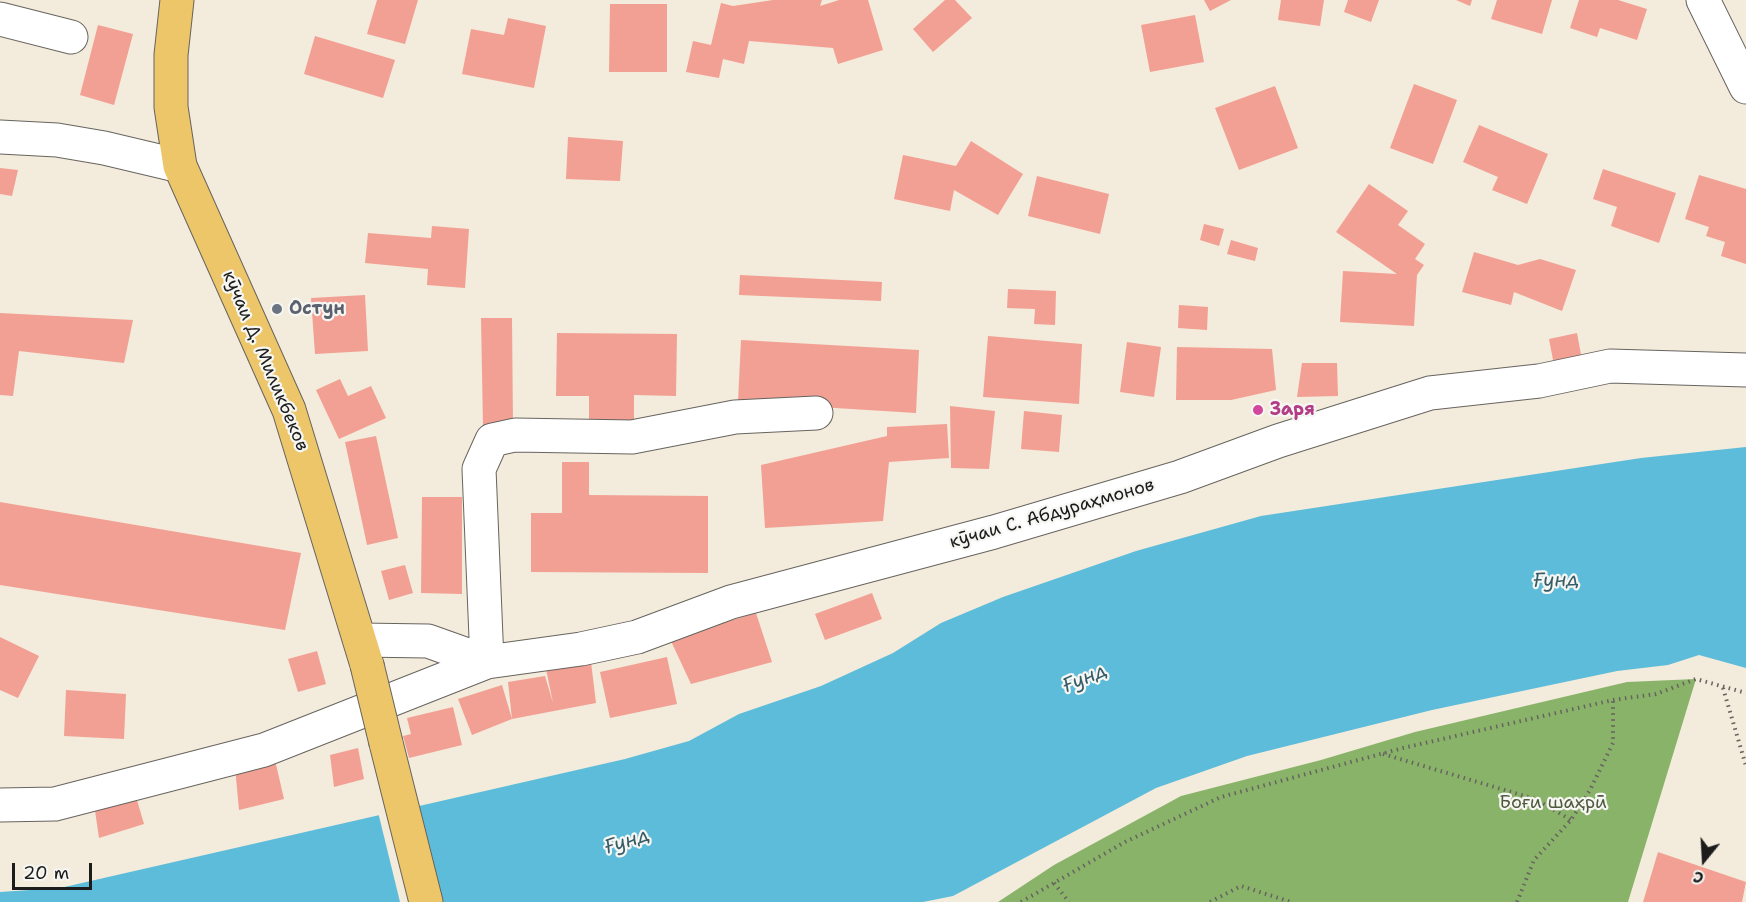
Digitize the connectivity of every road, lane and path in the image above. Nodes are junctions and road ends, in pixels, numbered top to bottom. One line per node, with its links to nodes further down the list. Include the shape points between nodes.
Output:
1 (177, 0): 7 (main road, кӯчаи Д. Миликбеков, via 171,107)
2 (1702, 0): 5 (street)
3 (0, 19): 4 (street)
4 (71, 36)
5 (1746, 87)
6 (0, 137): 7 (street, via 57,140)
7 (180, 166): 10 (main road, кӯчаи Д. Миликбеков, via 289,410)
8 (1746, 370): 11 (street, кӯчаи С. Абдураҳмонов, via 1610,366 1539,381 1430,393 1180,477 994,532 731,602 637,637)
9 (816, 413): 11 (street, via 735,417 632,437 515,435 492,440 480,469)
10 (363, 652): 11 (street, кӯчаи С. Абдураҳмонов, via 428,641); 20 (main road, кӯчаи Д. Миликбеков, bridge)
11 (487, 662): 17 (street, via 264,750 55,804)
12 (1723, 687): 13 (path); 14 (path, via 1696,680 1656,694); 16 (path)
13 (1746, 693)
14 (1613, 700): 15 (path); 18 (path, via 1613,743)
15 (1382, 754): 18 (path, via 1535,800); 19 (path, via 1221,797 1125,842)
16 (1746, 766)
17 (0, 805)
18 (1571, 820): 25 (path, via 1534,860)
19 (1054, 883): 21 (path); 22 (path)
20 (426, 902)
21 (1021, 902)
22 (1069, 902)
23 (1210, 902): 24 (path, via 1241,886)
24 (1291, 902)
25 (1517, 902)

